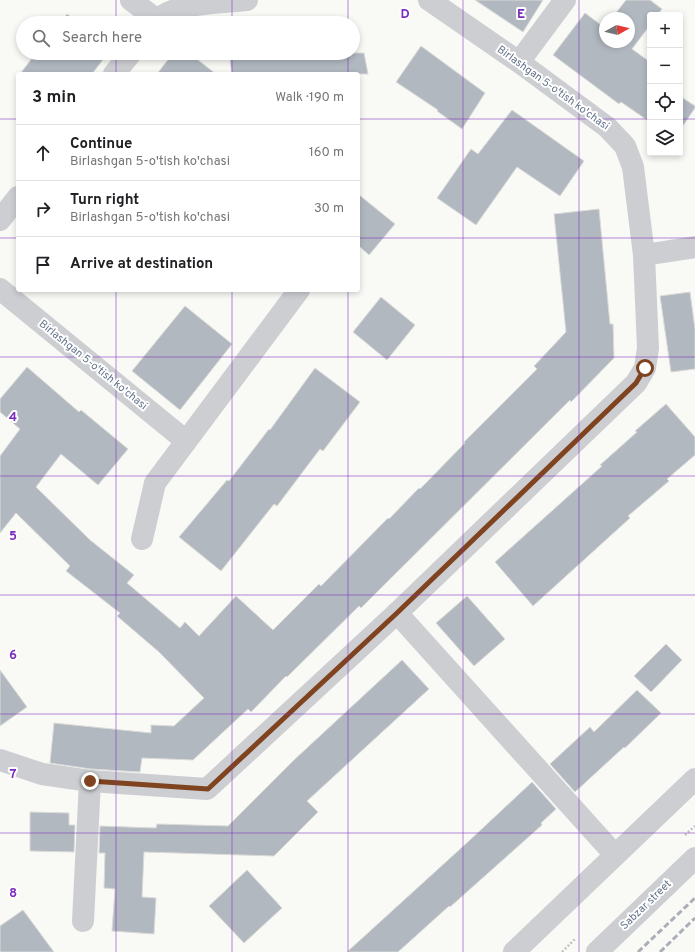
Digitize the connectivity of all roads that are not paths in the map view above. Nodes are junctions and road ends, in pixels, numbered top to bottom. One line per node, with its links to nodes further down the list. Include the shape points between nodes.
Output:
1 (131, 0): 5 (street)
2 (247, 0): 6 (street, via 189,6)
3 (429, 0): 8 (street, Birlashgan 5-o'tish ko'chasi)
4 (565, 0): 8 (street)
5 (150, 16)
6 (162, 16)
7 (125, 60): 9 (street)
8 (519, 62): 13 (street, Birlashgan 5-o'tish ko'chasi, via 607,127 625,146 633,167)
9 (116, 72)
10 (16, 200): 11 (street)
11 (0, 220)
12 (695, 247): 13 (street)
13 (644, 255): 18 (street, Birlashgan 5-o'tish ko'chasi, via 648,348 645,368 636,383)
14 (0, 289): 16 (street, Birlashgan 5-o'tish ko'chasi)
15 (298, 292): 16 (street)
16 (186, 441): 17 (street, via 155,483)
17 (142, 538)
18 (397, 613): 21 (street, Birlashgan 5-o'tish ko'chasi, via 208,789); 22 (street)
19 (0, 760): 21 (street, Birlashgan 5-o'tish ko'chasi, via 42,774)
20 (695, 779): 22 (street)
21 (90, 781): 24 (street)
22 (615, 855): 25 (street)
23 (695, 858): 26 (street, Sabzar street)
24 (84, 922)
25 (514, 952)
26 (597, 952)

